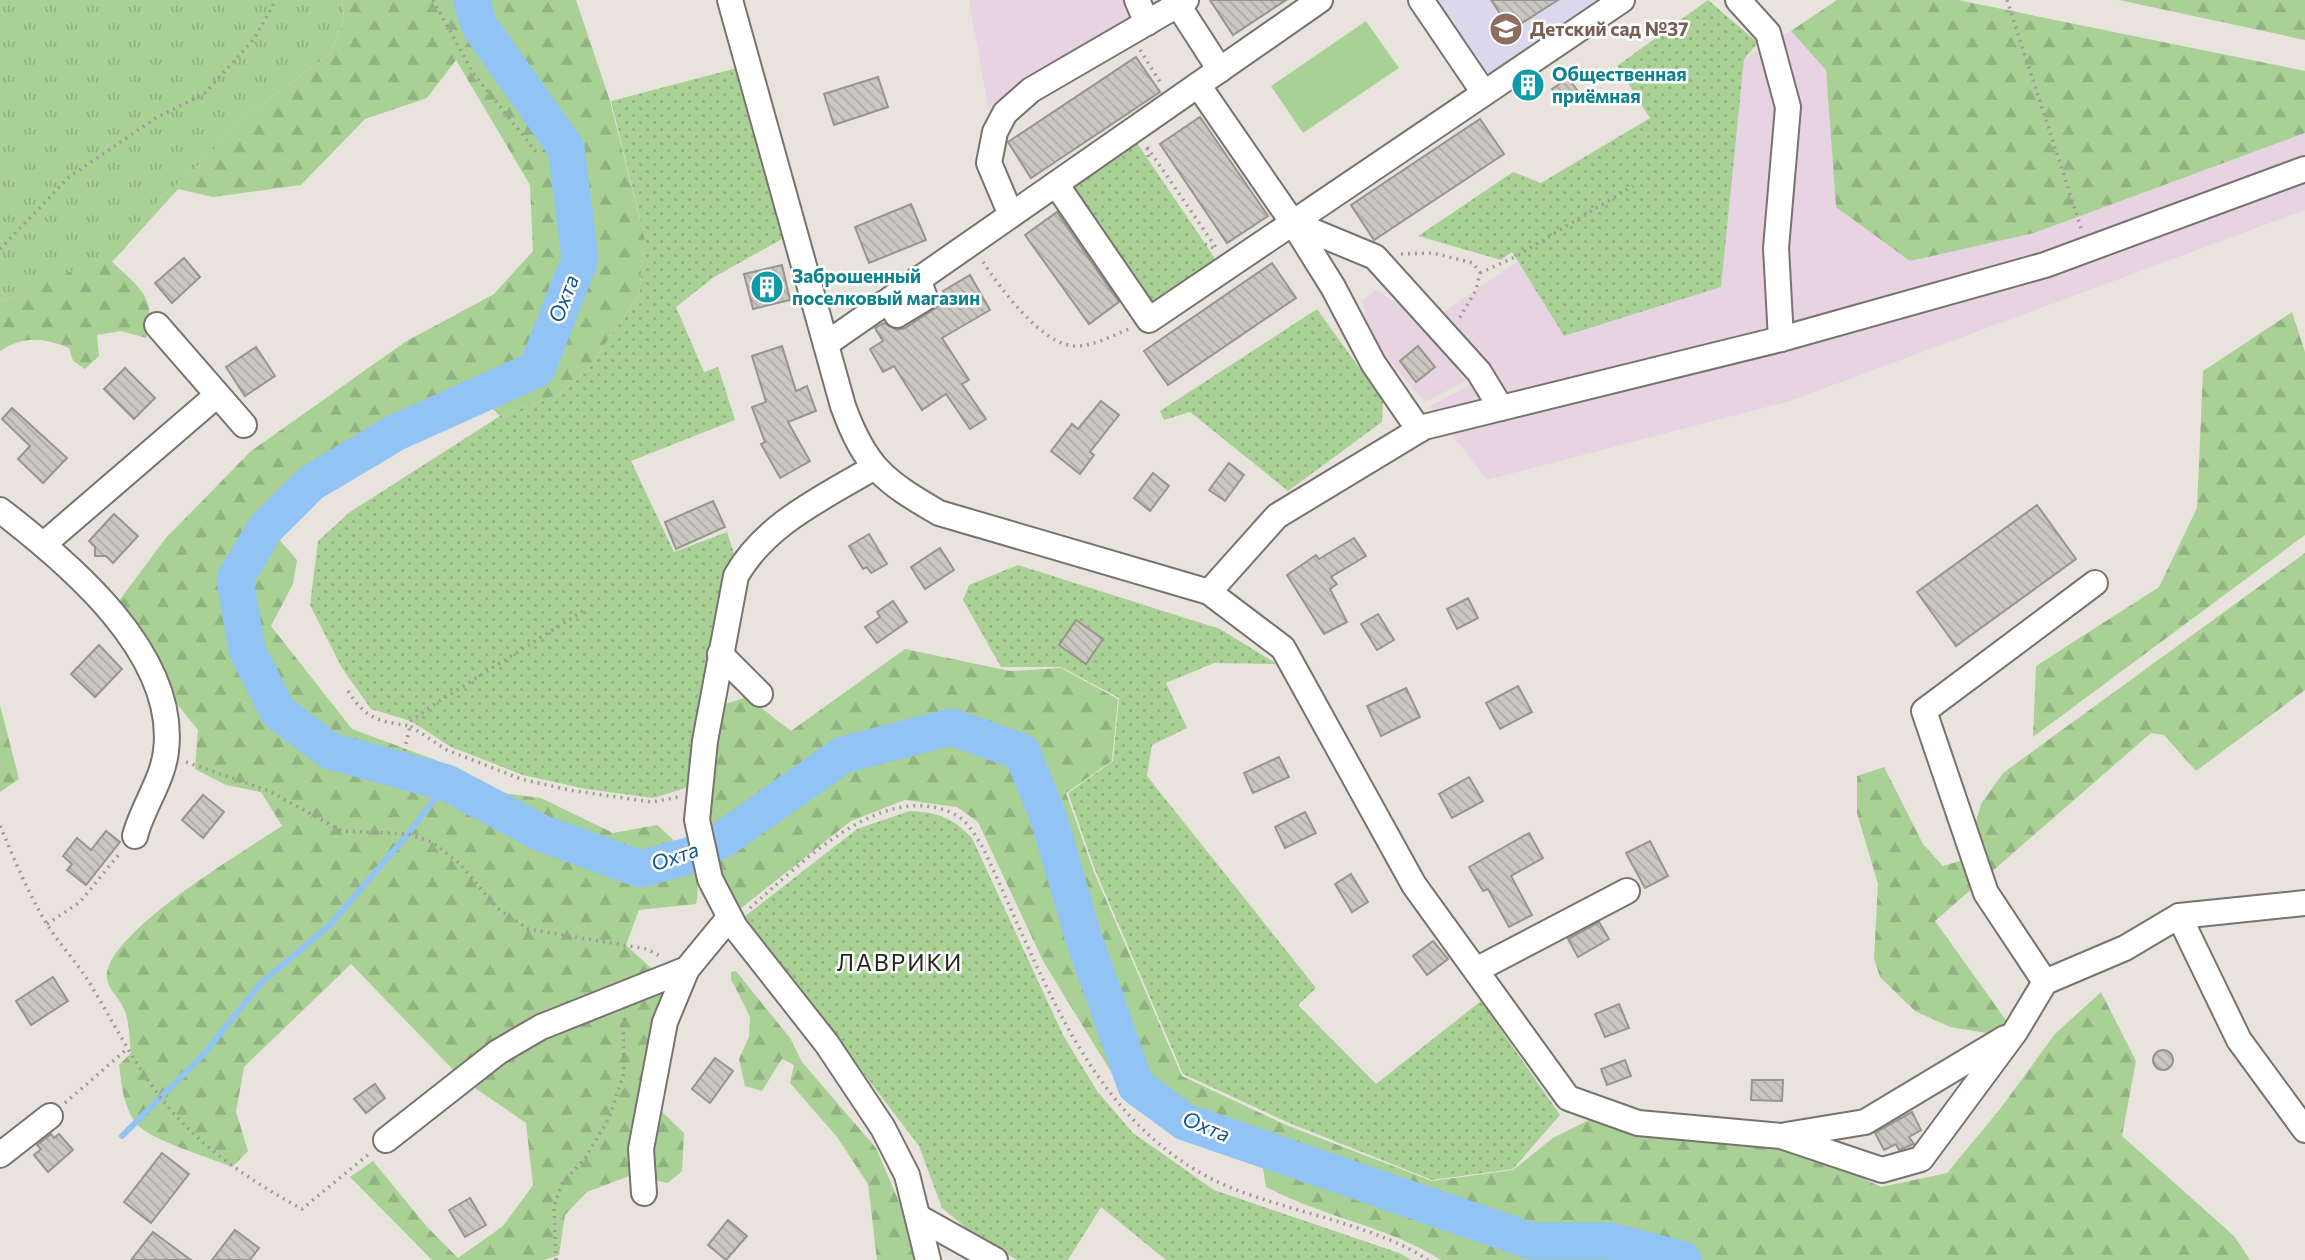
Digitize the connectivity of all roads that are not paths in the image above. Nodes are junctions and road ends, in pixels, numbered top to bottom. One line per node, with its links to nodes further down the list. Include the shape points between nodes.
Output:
1 (730, 0): 18 (street)
2 (1137, 0): 8 (street)
3 (1320, 0): 9 (street)
4 (1421, 0): 11 (street)
5 (1622, 0): 11 (street, via 1518,63)
6 (1182, 3): 8 (street); 9 (street)
7 (1750, 4): 17 (street, via 1768,33 1788,107 1776,248)
8 (1138, 28): 14 (street, via 1031,90 1005,113 995,132 989,163)
9 (1220, 70): 10 (street)
10 (1198, 85): 13 (street); 15 (street)
11 (1484, 93): 15 (street)
12 (2305, 169): 17 (street, via 2045,265)
13 (1056, 184): 14 (street); 15 (street, via 1149,320)
14 (1011, 215): 18 (street)
15 (1293, 223): 20 (street, via 1375,257 1479,372); 22 (street, via 1373,363)
16 (157, 325): 19 (street)
17 (1781, 339): 20 (street)
18 (826, 344): 23 (street, via 855,440)
19 (216, 396): 21 (street); 25 (street)
20 (1501, 408): 22 (street)
21 (244, 425)
22 (1421, 428): 27 (street, via 1277,516)
23 (873, 468): 27 (street, via 939,513); 28 (street, via 785,522 746,557 732,590)
24 (0, 510): 25 (street)
25 (44, 544): 30 (street, via 116,613 147,665 167,718 166,754)
26 (2095, 583): 37 (street, via 1924,711 1986,893)
27 (1209, 592): 36 (street, via 1283,648 1414,885)
28 (720, 654): 29 (street); 34 (street, via 698,820 710,879)
29 (760, 694)
30 (135, 836)
31 (1627, 891): 36 (street)
32 (2305, 903): 33 (street)
33 (2179, 916): 37 (street, via 2125,948); 40 (street, via 2239,1040)
34 (731, 921): 35 (street); 45 (street, via 827,1044 883,1128 907,1175)
35 (687, 969): 42 (street, via 541,1027 498,1052); 44 (street, via 660,1047 641,1149)
36 (1476, 970): 41 (street, via 1567,1098 1638,1123)
37 (2045, 982): 38 (street)
38 (2015, 1032): 41 (street, via 1865,1122); 41 (street, via 1921,1159 1882,1171)
39 (50, 1116): 43 (street)
40 (2305, 1130)
41 (1781, 1136)
42 (386, 1140)
43 (0, 1155)
44 (644, 1193)
45 (918, 1217): 46 (street); 47 (street)
46 (928, 1260)
47 (995, 1260)

